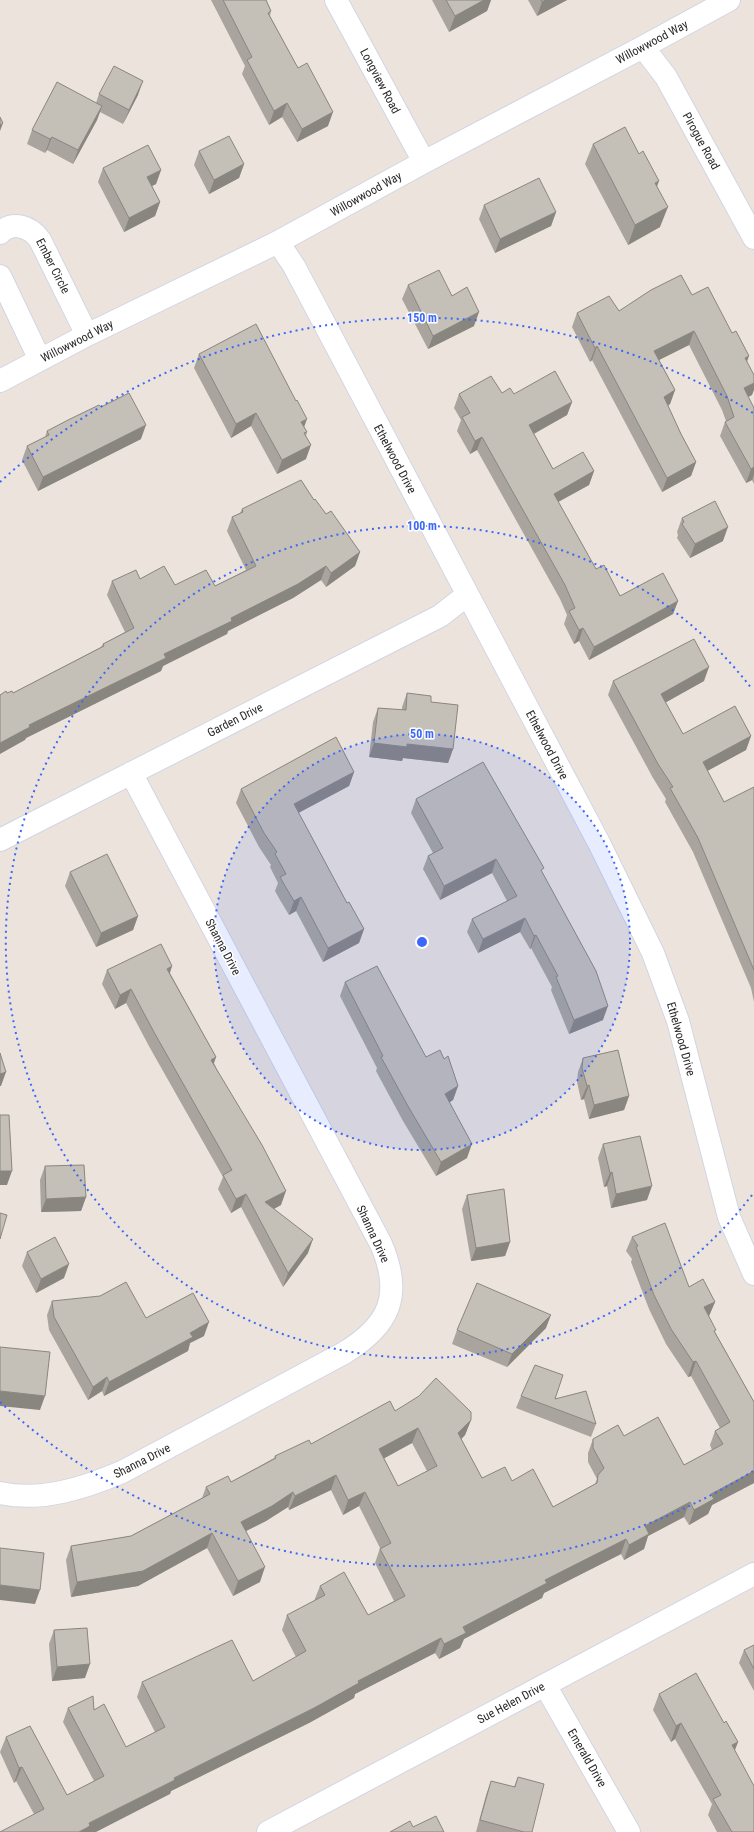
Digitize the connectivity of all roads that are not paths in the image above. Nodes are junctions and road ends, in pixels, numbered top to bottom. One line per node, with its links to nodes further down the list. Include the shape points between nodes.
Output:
1 (336, 0): 4 (street, Longview Road)
2 (729, 0): 3 (street, Willowwood Way)
3 (642, 47): 4 (street, Willowwood Way); 6 (street, Pirogue Road, via 666,77)
4 (424, 162): 7 (street, Willowwood Way)
5 (0, 233): 9 (street, Ember Circle, via 10,227 19,226 35,232)
6 (754, 238)
7 (278, 242): 9 (street, Willowwood Way); 12 (street, Ethelwood Drive, via 294,266)
8 (0, 276): 10 (street)
9 (87, 335): 10 (street, Willowwood Way)
10 (40, 360): 11 (street, Willowwood Way)
11 (0, 381)
12 (467, 595): 13 (street, Garden Drive, via 440,616); 15 (street, Ethelwood Drive, via 599,842 653,953 678,1021 729,1217)
13 (131, 773): 14 (street, Garden Drive); 16 (street, Shanna Drive, via 381,1244 388,1260 392,1282 390,1300 384,1316 363,1341 122,1472 63,1493 34,1496)
14 (0, 840)
15 (754, 1274)
16 (0, 1493)
17 (754, 1574): 18 (street, Sue Helen Drive)
18 (545, 1685): 19 (street, Sue Helen Drive); 20 (street, Emerald Drive)
19 (268, 1832)
20 (629, 1832)

